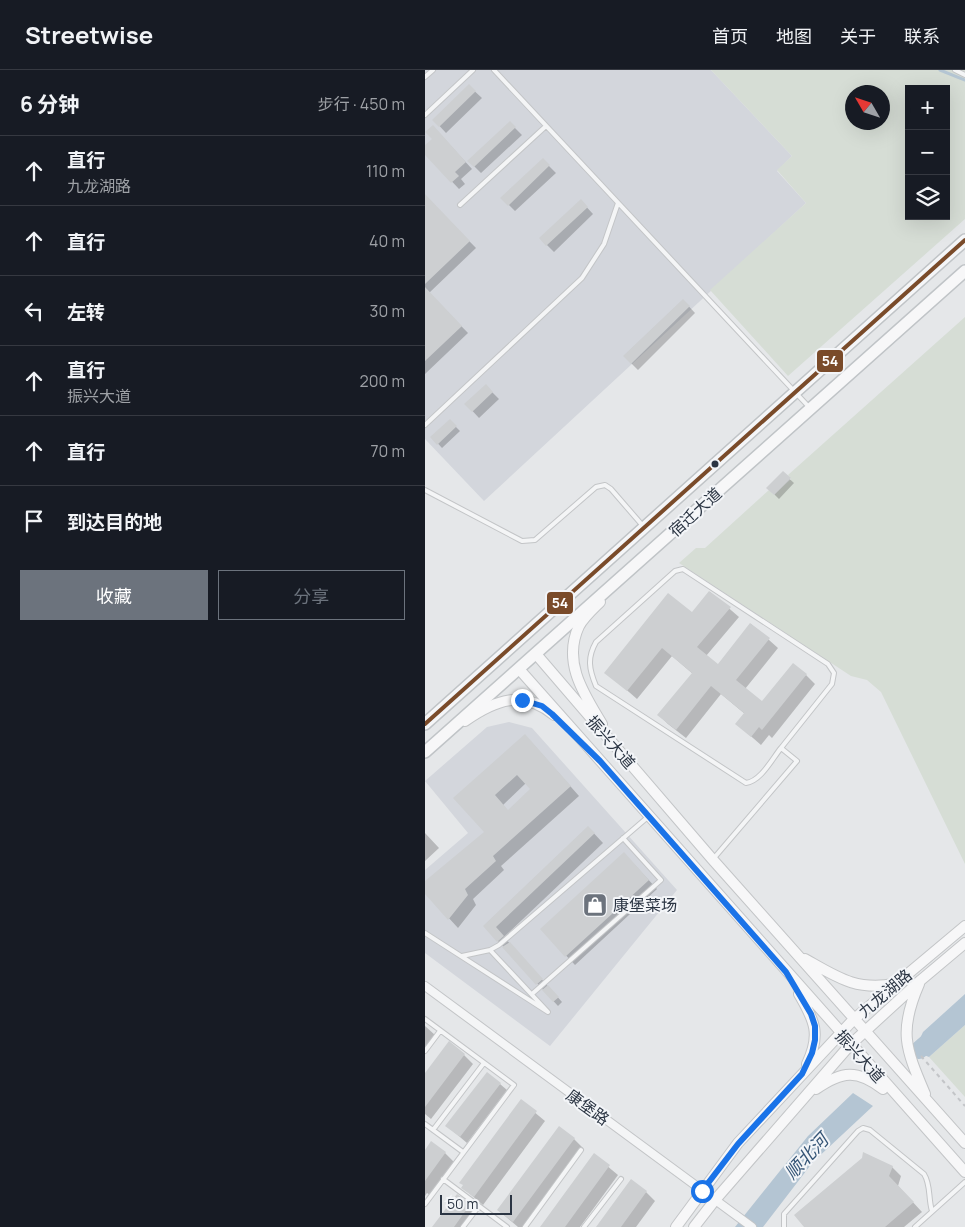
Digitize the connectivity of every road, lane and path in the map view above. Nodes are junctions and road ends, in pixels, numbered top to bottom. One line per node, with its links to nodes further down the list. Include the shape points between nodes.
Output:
1 (433, 70): 6 (lane)
2 (473, 70): 7 (lane)
3 (494, 70): 8 (lane)
4 (955, 70): 5 (lane)
5 (965, 75)
6 (425, 77)
7 (425, 115)
8 (546, 126): 9 (lane); 10 (lane)
9 (618, 203): 13 (lane); 15 (lane, via 605,244 582,278)
10 (460, 205)
11 (965, 240): 13 (main road, 宿迁大道)
12 (965, 272): 14 (main road, 宿迁大道)
13 (795, 392): 14 (lane); 17 (main road, 宿迁大道)
14 (811, 409): 18 (main road, 宿迁大道)
15 (425, 425)
16 (425, 490): 17 (lane, via 522,541 535,540 596,487 605,485)
17 (645, 528): 21 (main road, 宿迁大道)
18 (616, 582): 19 (main road, 宿迁大道); 24 (main road, via 580,625 574,644 573,665 579,684)
19 (536, 654): 20 (main road, 宿迁大道); 24 (main road, 振兴大道)
20 (519, 669): 22 (main road, 宿迁大道); 26 (main road, 振兴大道)
21 (425, 724)
22 (436, 742): 25 (main road, 宿迁大道); 26 (main road, via 497,703 522,700 542,706)
23 (781, 748): 23 (lane, via 832,684 834,673 828,664 683,569 675,571 596,642 589,667 596,686 746,783 758,778); 29 (lane, via 797,761)
24 (618, 751): 29 (main road, 振兴大道)
25 (425, 752)
26 (600, 761): 27 (main road, 振兴大道)
27 (649, 816): 28 (lane); 36 (main road, 振兴大道)
28 (623, 838): 33 (lane); 40 (lane, via 661,880)
29 (713, 860): 34 (main road, 振兴大道)
30 (965, 926): 38 (main road, 九龙湖路)
31 (425, 933): 35 (lane)
32 (965, 943): 37 (main road, 九龙湖路)
33 (490, 950): 35 (lane); 40 (lane)
34 (797, 954): 38 (main road, via 853,984 868,987); 42 (main road, 振兴大道)
35 (461, 956): 40 (lane, via 548,1012)
36 (786, 972): 45 (main road, 振兴大道); 50 (main road, via 815,1026 812,1053)
37 (921, 980): 43 (main road, 九龙湖路); 52 (main road, via 909,1007 906,1039)
38 (895, 984): 42 (main road, 九龙湖路)
39 (425, 986): 64 (street, 康堡路)
40 (531, 994)
41 (425, 1019): 44 (lane)
42 (854, 1019): 43 (main road, 振兴大道); 45 (main road, 九龙湖路)
43 (864, 1030): 46 (main road, 九龙湖路); 52 (main road, 振兴大道)
44 (440, 1031): 47 (lane); 49 (lane)
45 (840, 1034): 46 (main road, 振兴大道); 50 (main road, 九龙湖路)
46 (850, 1045): 51 (main road, 九龙湖路); 53 (main road, 振兴大道)
47 (425, 1051)
48 (919, 1054): 54 (path)
49 (484, 1063): 56 (lane); 59 (lane, via 513,1085)
50 (802, 1074): 64 (main road, 九龙湖路, via 738,1144)
51 (804, 1097): 53 (main road, via 828,1081 853,1074 865,1076); 65 (main road, 九龙湖路)
52 (928, 1102): 57 (main road, 振兴大道)
53 (904, 1105): 60 (main road, 振兴大道)
54 (965, 1106)
55 (425, 1124): 56 (lane)
56 (433, 1130): 59 (lane)
57 (965, 1143)
58 (581, 1150): 71 (lane)
59 (463, 1152): 62 (lane)
60 (965, 1172)
61 (621, 1178): 72 (lane)
62 (443, 1179): 66 (lane); 67 (lane)
63 (965, 1182): 68 (lane)
64 (702, 1191): 65 (street, 康堡路); 73 (main road, 九龙湖路)
65 (715, 1200): 74 (main road, 九龙湖路); 75 (street, 康堡路)
66 (425, 1204)
67 (479, 1206): 69 (lane); 70 (lane)
68 (932, 1211): 76 (lane, via 928,1200 929,1182 924,1174 870,1130 863,1128 784,1214); 77 (lane)
69 (463, 1227)
70 (507, 1227)
71 (525, 1227)
72 (584, 1227)
73 (676, 1227)
74 (694, 1227)
75 (752, 1227)
76 (784, 1227)
77 (915, 1227)

